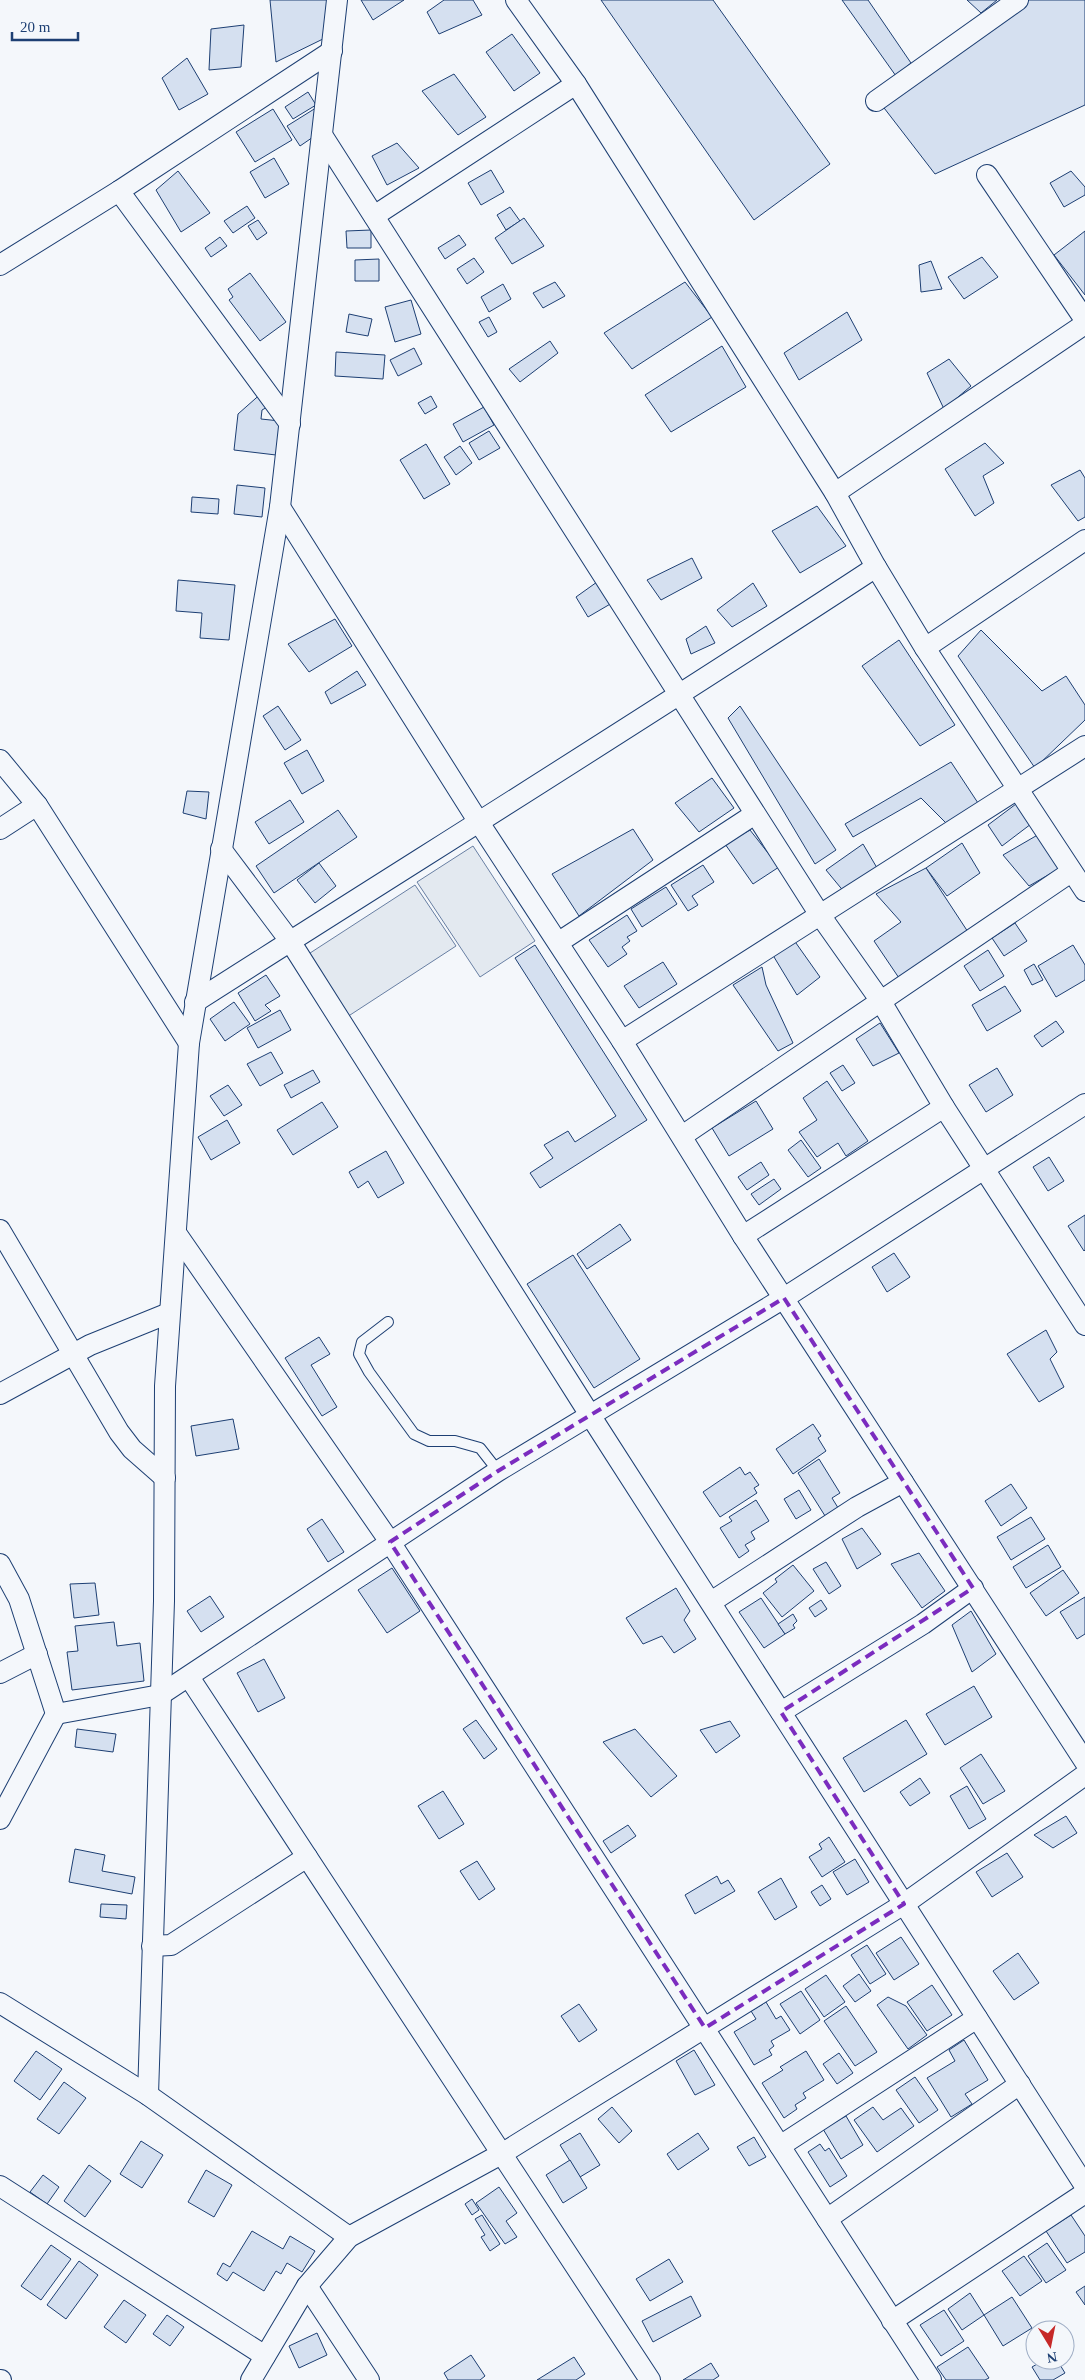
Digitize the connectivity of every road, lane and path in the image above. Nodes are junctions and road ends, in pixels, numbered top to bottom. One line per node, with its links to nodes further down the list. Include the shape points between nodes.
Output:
1 (337, 0): 4 (street)
2 (1018, 0): 6 (street)
3 (525, 3): 5 (street)
4 (332, 51): 7 (street); 9 (street)
5 (576, 84): 10 (street); 14 (street)
6 (876, 101)
7 (322, 135): 10 (street); 13 (street)
8 (987, 175): 12 (street)
9 (119, 191): 11 (street); 13 (street)
10 (374, 216): 19 (street)
11 (0, 265)
12 (1085, 322): 14 (street)
13 (290, 424): 15 (street)
14 (835, 493): 17 (street)
15 (280, 507): 25 (street); 27 (street)
16 (1085, 540): 18 (street)
17 (876, 567): 18 (street); 19 (street)
18 (926, 648): 22 (street)
19 (680, 696): 24 (street); 25 (street)
20 (1085, 746): 22 (street)
21 (0, 760): 23 (street)
22 (1018, 788): 28 (street); 30 (street)
23 (37, 805): 26 (street); 36 (street)
24 (755, 814): 30 (street); 32 (street)
25 (478, 821): 31 (street); 32 (street)
26 (0, 829)
27 (221, 849): 31 (street); 34 (street)
28 (1071, 872): 29 (street); 33 (street)
29 (1085, 891)
30 (820, 915): 33 (street); 35 (street)
31 (290, 941): 34 (street); 50 (street)
32 (559, 942): 35 (street)
33 (880, 1000): 38 (street); 39 (street)
34 (196, 1002): 36 (street)
35 (622, 1041): 39 (street)
36 (189, 1043): 42 (street)
37 (1085, 1104): 40 (street)
38 (944, 1107): 40 (street); 43 (street)
39 (682, 1136): 43 (street)
40 (983, 1169): 44 (street); 47 (street)
41 (0, 1230): 48 (street)
42 (176, 1233): 45 (street); 54 (street)
43 (743, 1236): 44 (street)
44 (784, 1298): 50 (street); 53 (street)
45 (168, 1313): 48 (street); 52 (street)
46 (388, 1322): 51 (lane, via 362,1342 359,1354 414,1434 429,1441 455,1440 480,1448)
47 (1085, 1325)
48 (74, 1354): 49 (street); 52 (street, via 119,1432 132,1449)
49 (0, 1394)
50 (590, 1415): 51 (street); 57 (street)
51 (498, 1471): 54 (street)
52 (165, 1478): 61 (street)
53 (903, 1482): 56 (street); 57 (street, via 849,1512)
54 (390, 1542): 60 (street); 72 (street)
55 (0, 1564): 58 (street, via 19,1599)
56 (973, 1588): 62 (street, via 923,1624); 64 (street)
57 (711, 1602): 62 (street)
58 (37, 1654): 59 (street); 63 (street)
59 (0, 1673)
60 (189, 1676): 61 (street); 67 (street)
61 (160, 1695): 63 (street); 69 (street)
62 (781, 1712): 68 (street)
63 (56, 1714): 66 (street)
64 (1085, 1762)
65 (1085, 1774): 68 (street)
66 (0, 1819)
67 (307, 1857): 69 (street, via 171,1945); 76 (street)
68 (904, 1904): 71 (street); 72 (street)
69 (152, 1946): 74 (street)
70 (0, 2004): 74 (street)
71 (977, 2018): 73 (street); 75 (street)
72 (705, 2028): 75 (street); 76 (street)
73 (1020, 2084): 78 (street); 80 (street)
74 (148, 2095): 81 (street)
75 (780, 2146): 80 (street)
76 (503, 2153): 81 (street); 87 (street)
77 (0, 2186): 84 (street)
78 (1085, 2186)
79 (1085, 2193): 83 (street)
80 (827, 2219): 83 (street)
81 (349, 2237): 82 (street)
82 (307, 2286): 84 (street); 86 (street)
83 (892, 2321): 88 (street)
84 (265, 2356): 85 (street)
85 (251, 2380)
86 (369, 2380)
87 (650, 2380)
88 (931, 2380)

